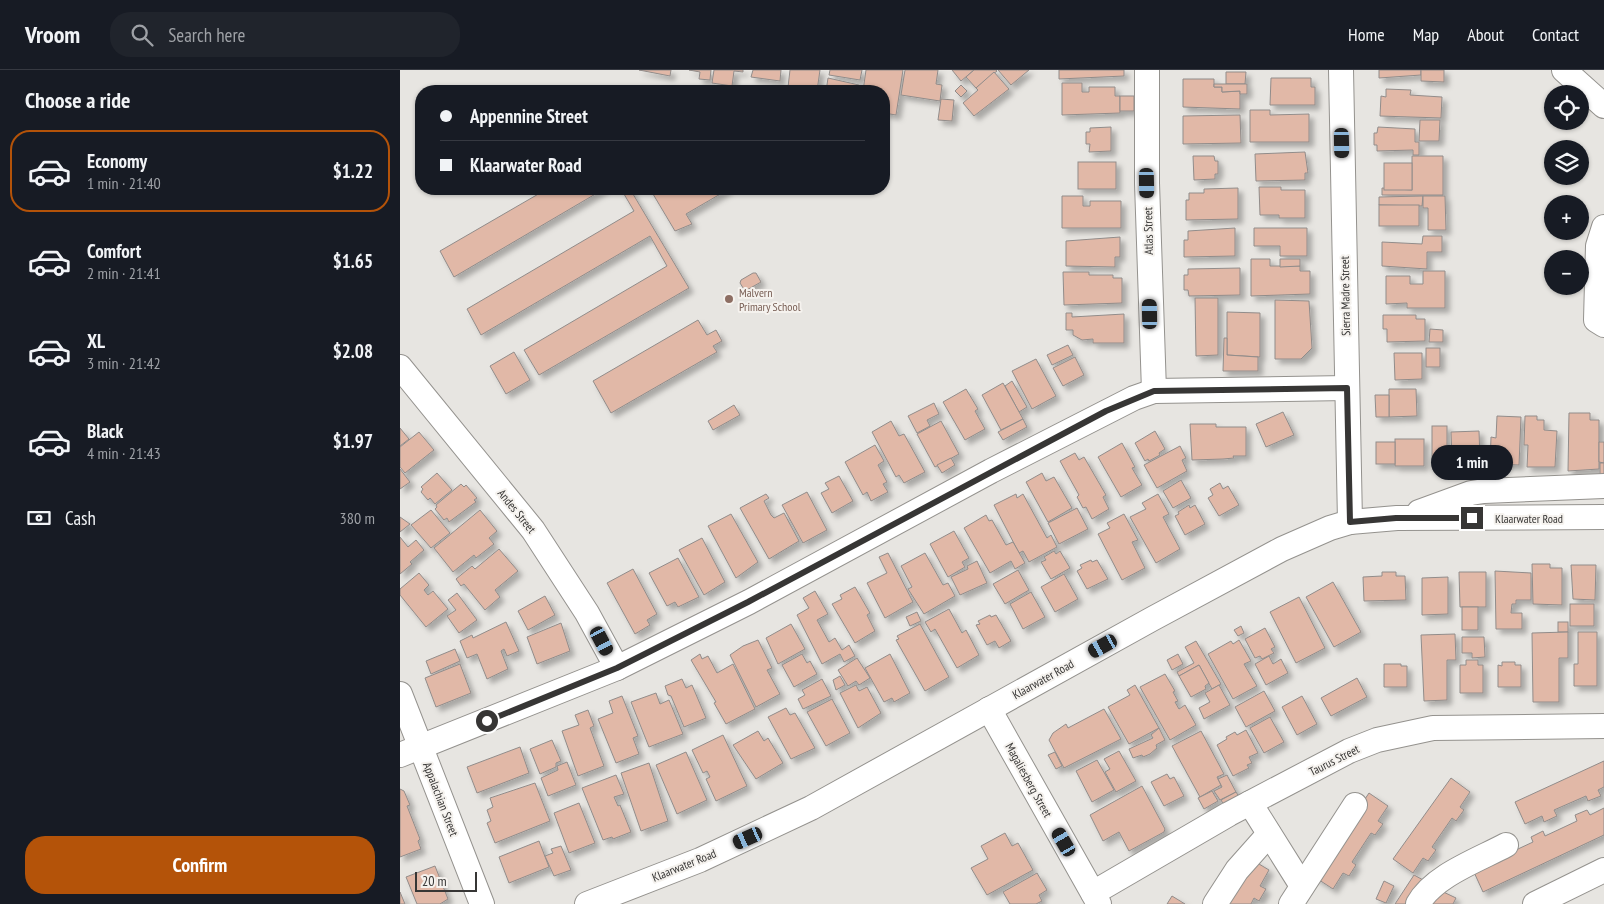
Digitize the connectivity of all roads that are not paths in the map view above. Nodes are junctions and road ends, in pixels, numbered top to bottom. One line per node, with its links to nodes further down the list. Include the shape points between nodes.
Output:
1 (1147, 70): 9 (street, Atlas Street)
2 (1341, 70): 8 (street, Sierra Madre Street)
3 (1564, 70): 4 (street)
4 (1604, 106)
5 (1604, 227): 6 (street, via 1598,246 1596,320)
6 (1604, 325)
7 (400, 366): 14 (street, Andes Street, via 533,530 587,613)
8 (1347, 388): 9 (street); 13 (street, Sierra Madre Street)
9 (1154, 391): 14 (street, via 1106,411 748,602)
10 (1604, 486): 12 (street, via 1477,492)
11 (1604, 517): 12 (street, Klaarwater Road)
12 (1396, 518): 13 (street, Klaarwater Road)
13 (1350, 522): 16 (street, Klaarwater Road, via 1282,549)
14 (617, 668): 18 (street)
15 (400, 694): 18 (street, Appalachian Street)
16 (989, 709): 25 (street, Magaliesberg Street); 27 (street, Klaarwater Road, via 765,831)
17 (1604, 726): 19 (street, Taurus Street, via 1433,728 1408,732 1349,751)
18 (411, 751): 26 (street, Appalachian Street)
19 (1250, 804): 21 (street); 25 (street, Taurus Street)
20 (1356, 806): 24 (street)
21 (1269, 834): 24 (street); 28 (street, via 1249,855)
22 (1506, 845): 29 (street, via 1434,884)
23 (1604, 870): 30 (street)
24 (1296, 895)
25 (1096, 898)
26 (482, 904)
27 (587, 904)
28 (1215, 904)
29 (1418, 904)
30 (1535, 904)

